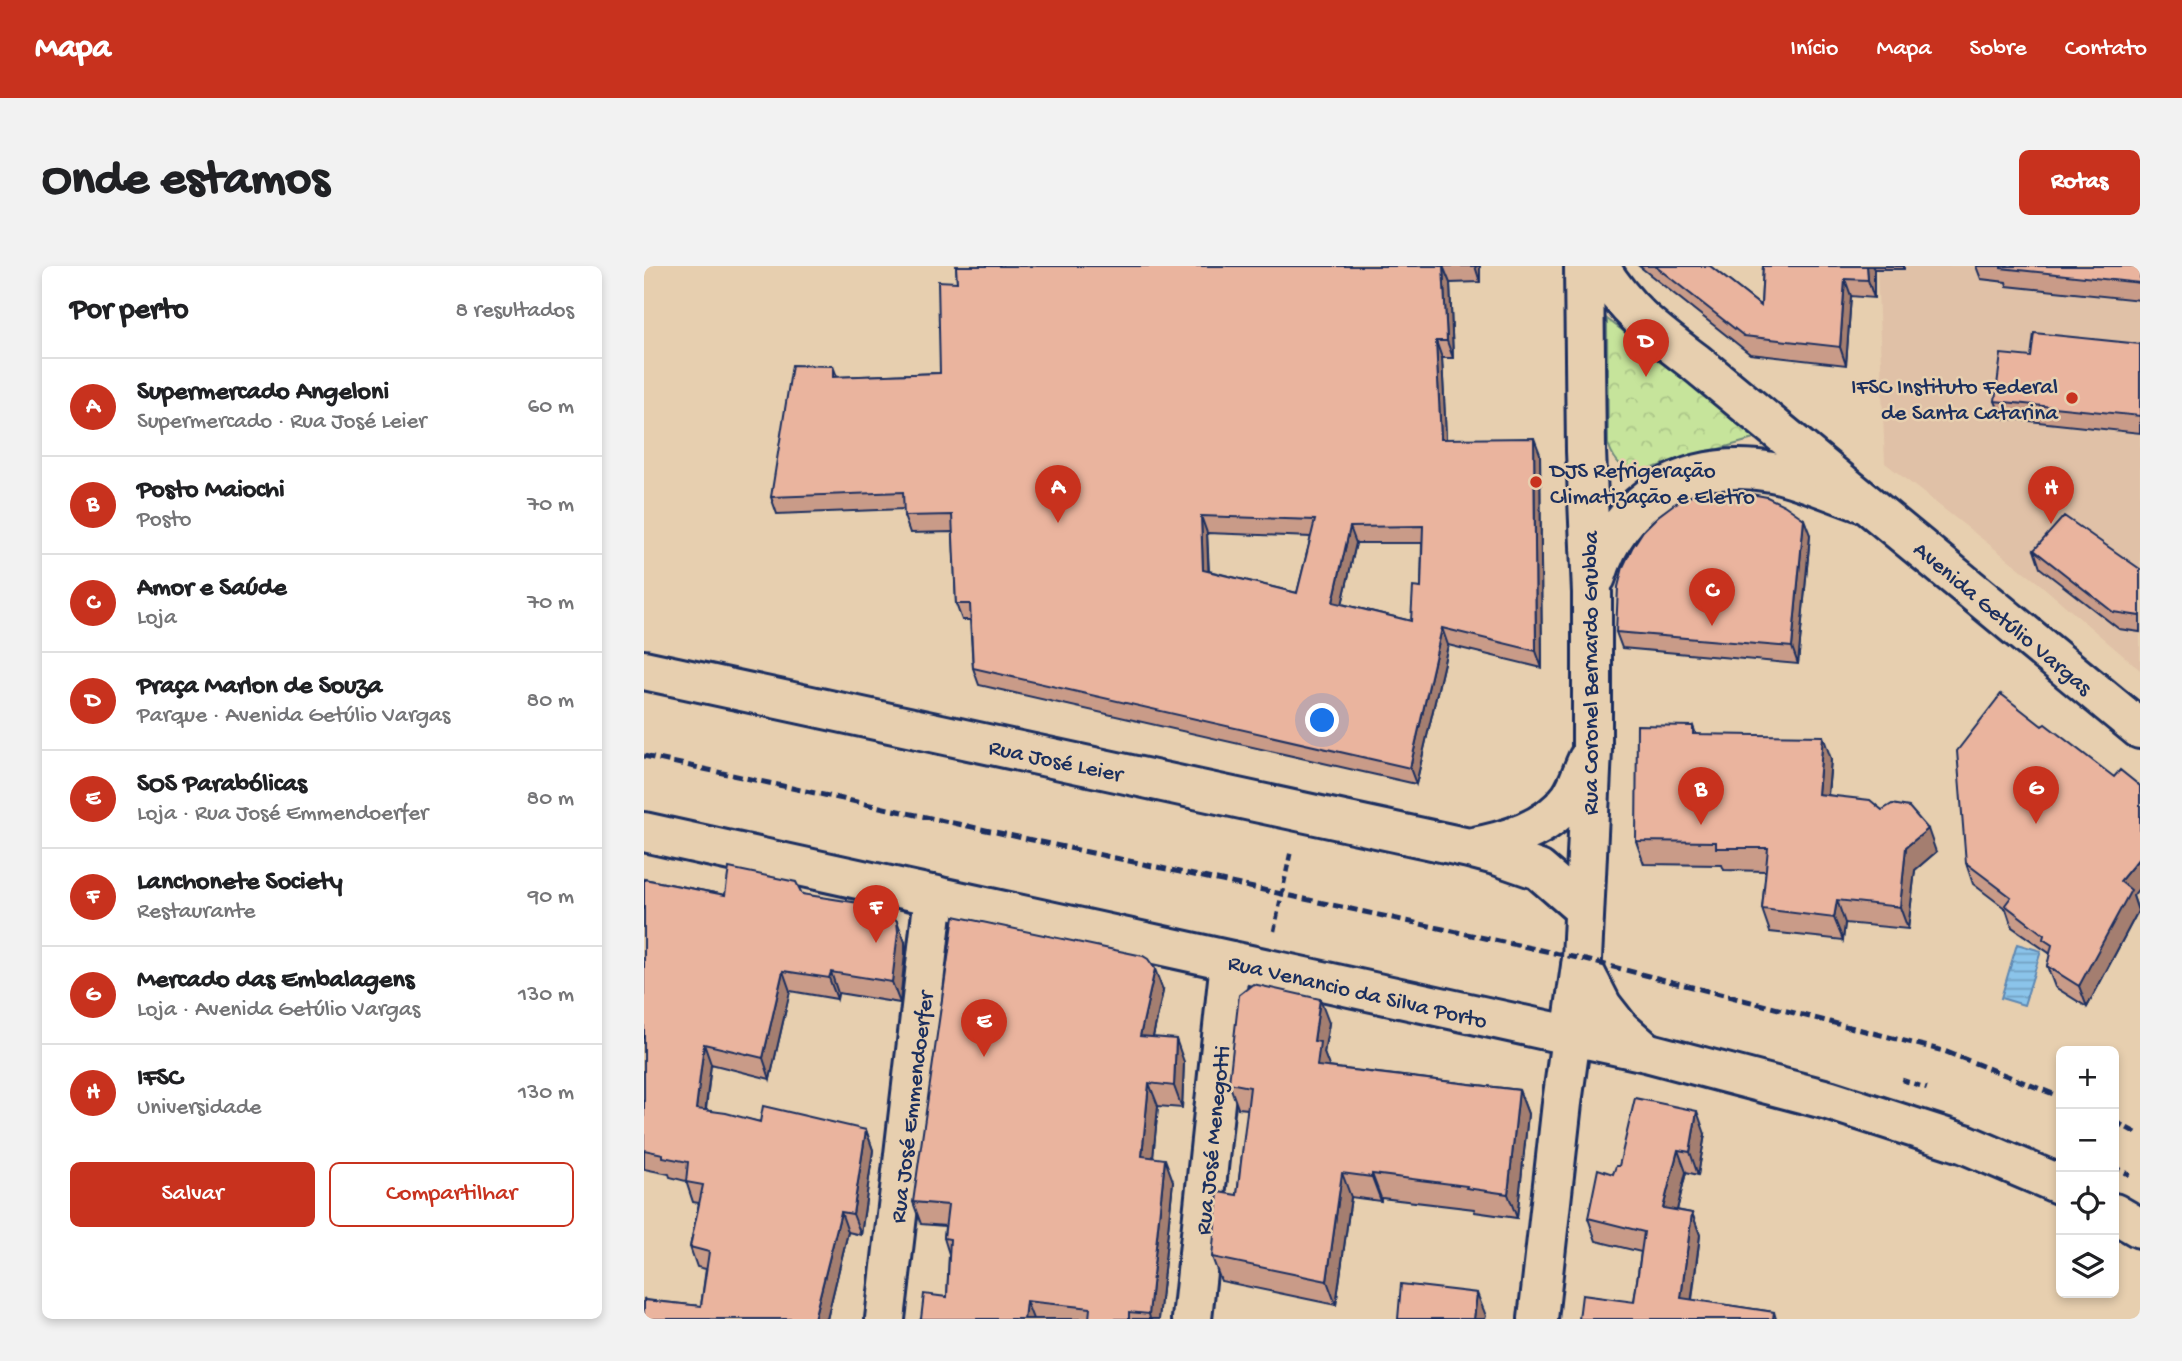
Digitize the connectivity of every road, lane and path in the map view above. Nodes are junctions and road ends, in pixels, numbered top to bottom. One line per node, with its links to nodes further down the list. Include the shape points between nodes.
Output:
1 (1584, 266): 3 (main road, Rua Coronel Bernardo Grubba)
2 (1599, 266): 5 (main road, Avenida Getúlio Vargas, via 1636,316)
3 (1586, 450): 4 (main road, via 1594,467 1616,487 1634,492); 6 (main road, Rua Coronel Bernardo Grubba)
4 (1660, 490): 5 (main road, Avenida Getúlio Vargas, via 1712,471 1750,469 1776,472); 6 (main road, Avenida Getúlio Vargas, via 1641,503 1611,538)
5 (1868, 505): 8 (main road, Avenida Getúlio Vargas)
6 (1592, 593): 9 (main road, Rua Coronel Bernardo Grubba)
7 (644, 670): 10 (main road, Rua José Leier)
8 (2140, 729)
9 (1592, 750): 12 (main road, Rua José Leier, via 1570,798 1543,824 1500,842); 14 (main road, Rua Coronel Bernardo Grubba)
10 (1299, 812): 12 (main road, Rua José Leier); 15 (path)
11 (644, 832): 13 (main road, Rua Venancio da Silva Porto)
12 (1469, 848): 14 (main road, Rua José Leier, via 1539,870)
13 (934, 895): 16 (main road, Rua Venancio da Silva Porto); 24 (main road, Rua José Emmendoerfer)
14 (1584, 909): 17 (main road, Rua Coronel Bernardo Grubba)
15 (1274, 931)
16 (1230, 961): 18 (main road, Rua Venancio da Silva Porto); 25 (main road, Rua José Menegotti)
17 (1581, 965): 18 (main road, via 1542,1011); 19 (main road, Rua Coronel Bernardo Grubba); 20 (main road, via 1619,1030)
18 (1510, 1024): 19 (main road, Rua Venancio da Silva Porto)
19 (1571, 1037): 20 (main road, Rua Venancio da Silva Porto); 26 (main road, Rua Coronel Bernardo Grubba)
20 (1646, 1052): 21 (main road, Rua Venancio da Silva Porto, via 1828,1100 1965,1144)
21 (2056, 1183)
22 (2119, 1216): 23 (main road)
23 (2140, 1228)
24 (886, 1319)
25 (1192, 1319)
26 (1538, 1319)

